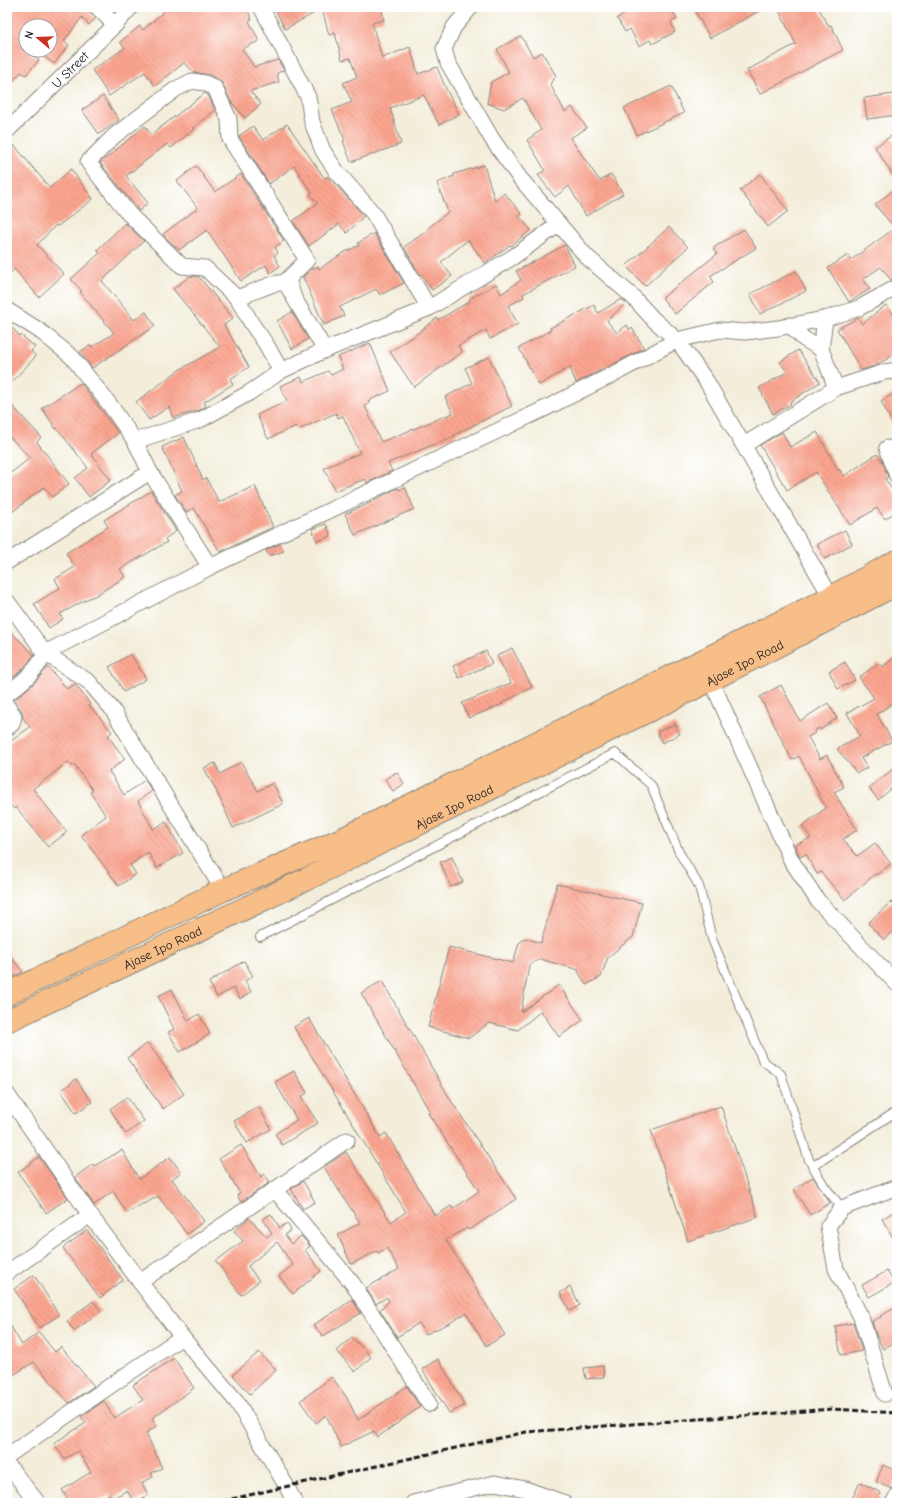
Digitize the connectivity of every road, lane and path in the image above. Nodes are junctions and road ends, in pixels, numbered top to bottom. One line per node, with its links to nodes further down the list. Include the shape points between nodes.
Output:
1 (97, 7): 5 (street)
2 (131, 7): 5 (street, U Street)
3 (261, 7): 11 (street, via 308,96 312,122 323,151 337,172 373,213)
4 (471, 7): 7 (street, via 454,28 444,49 448,63 492,139)
5 (116, 25): 6 (street, U Street)
6 (8, 126)
7 (559, 224): 11 (street, via 513,257); 15 (street, via 587,257)
8 (897, 287): 13 (street, via 859,308)
9 (237, 298): 10 (street, via 285,282); 10 (street, via 205,268 182,266 129,214 88,162 114,136 176,89 192,81 215,88 228,119 230,139 307,260 288,279); 18 (street)
10 (294, 298): 17 (street)
11 (429, 308): 17 (street)
12 (7, 310): 21 (street, via 40,331 72,357)
13 (825, 319): 14 (street); 16 (street)
14 (790, 325): 15 (street, via 745,332 720,330); 16 (street)
15 (677, 340): 22 (street, via 707,382); 28 (street, via 546,408)
16 (821, 349): 20 (street)
17 (325, 350): 18 (street)
18 (281, 371): 21 (street, via 249,393 200,420)
19 (897, 373): 20 (street, via 884,372)
20 (836, 388): 22 (street)
21 (135, 441): 24 (street)
22 (744, 446): 30 (street)
23 (887, 448): 25 (street)
24 (150, 472): 27 (street); 28 (street)
25 (897, 476)
26 (897, 561): 30 (highway, Ajase Ipo Road)
27 (7, 562)
28 (210, 567): 32 (street)
29 (897, 584): 33 (highway, Ajase Ipo Road)
30 (831, 597): 37 (highway, Ajase Ipo Road, via 342,839)
31 (7, 601): 32 (street)
32 (45, 652): 34 (street, via 41,663); 37 (street, via 89,682 112,709)
33 (711, 680): 39 (street, via 791,860 818,901); 41 (highway, Ajase Ipo Road, via 304,880)
34 (7, 694)
35 (7, 706): 36 (street, via 14,716 12,724)
36 (7, 728)
37 (223, 890): 40 (highway, Ajase Ipo Road)
38 (260, 937): 45 (lane, via 615,753 651,785 679,852 699,886 712,939 763,1061 781,1074)
39 (897, 984)
40 (7, 994)
41 (7, 1021)
42 (7, 1094): 49 (street)
43 (897, 1111): 45 (lane)
44 (347, 1140): 47 (street)
45 (813, 1166): 48 (lane, via 825,1187)
46 (897, 1187): 48 (street)
47 (275, 1190): 51 (street); 54 (street, via 353,1284)
48 (842, 1208): 53 (street, via 828,1226 836,1269 861,1317)
49 (90, 1215): 50 (street); 51 (street)
50 (7, 1273)
51 (140, 1282): 52 (street)
52 (182, 1337): 55 (street); 59 (street, via 237,1402)
53 (884, 1394)
54 (429, 1404)
55 (7, 1456)
56 (7, 1464): 58 (street)
57 (897, 1496): 62 (street)
58 (38, 1503)
59 (295, 1503)
60 (413, 1503): 61 (street, via 495,1483 525,1489)
61 (565, 1503)
62 (893, 1503)

